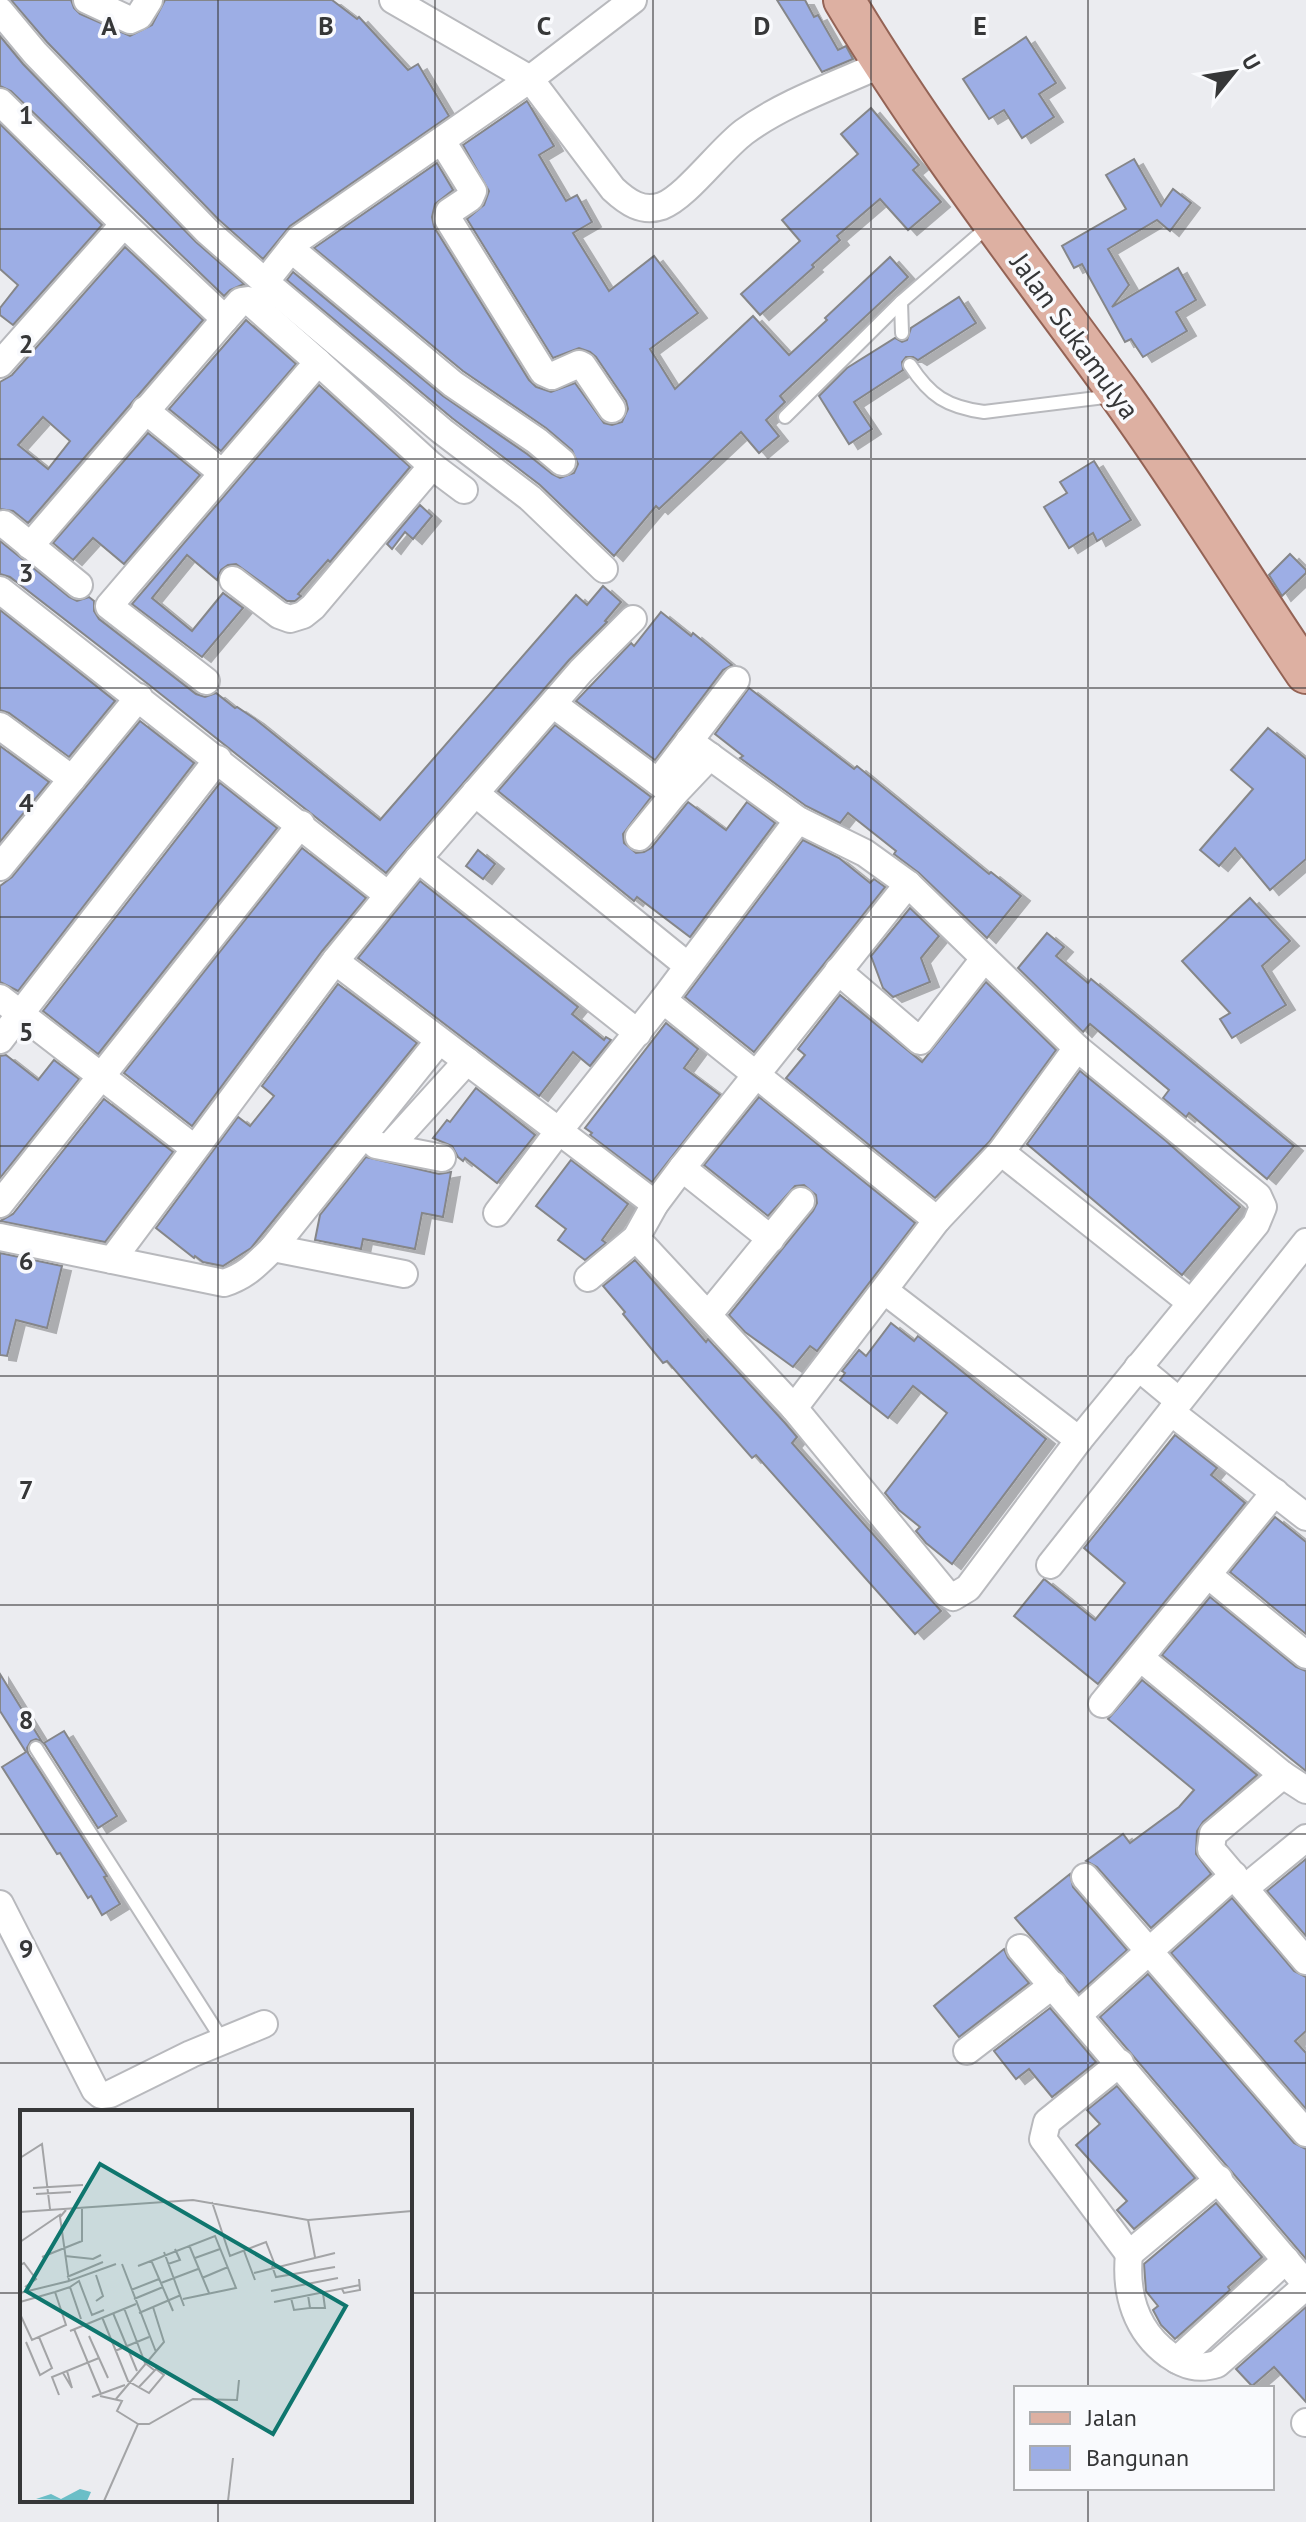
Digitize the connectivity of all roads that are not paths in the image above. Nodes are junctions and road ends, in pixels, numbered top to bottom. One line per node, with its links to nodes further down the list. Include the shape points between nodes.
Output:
1 (87, 0): 2 (street, via 130,20)
2 (149, 0)
3 (393, 0): 8 (street)
4 (633, 0): 8 (street)
5 (844, 0): 7 (main road, Jalan Sukamulya)
6 (0, 11): 14 (street, via 207,231)
7 (882, 64): 8 (street, via 747,130 675,198 651,208 638,207 613,189); 11 (main road, Jalan Sukamulya)
8 (530, 79): 10 (street)
9 (0, 102): 12 (street)
10 (442, 141): 13 (street); 22 (street, via 473,191 448,219 543,372 552,376 583,366)
11 (992, 223): 15 (lane); 21 (main road, Jalan Sukamulya)
12 (124, 224): 16 (street); 19 (street)
13 (291, 249): 14 (street); 25 (street, via 453,384)
14 (265, 282): 31 (street, via 530,498)
15 (901, 302): 17 (lane); 24 (lane)
16 (225, 319): 18 (street, via 248,300); 23 (street)
17 (902, 333)
18 (318, 362): 26 (street); 27 (street)
19 (0, 364)
20 (910, 365): 21 (lane, via 924,387 965,410)
21 (1120, 395): 36 (main road, Jalan Sukamulya)
22 (612, 409)
23 (145, 410): 27 (street); 30 (street)
24 (785, 417)
25 (562, 462)
26 (432, 466): 28 (street); 32 (street, via 303,615 279,615)
27 (221, 472): 38 (street, via 109,606)
28 (464, 490)
29 (4, 524): 30 (street)
30 (30, 546): 33 (street)
31 (604, 569)
32 (233, 580)
33 (79, 585)
34 (0, 590): 39 (street)
35 (633, 619): 40 (street)
36 (1306, 673)
37 (736, 680): 42 (street)
38 (206, 681)
39 (139, 697): 43 (street); 44 (street)
40 (553, 704): 45 (street); 46 (street)
41 (0, 726): 44 (street)
42 (700, 749): 45 (street); 47 (street)
43 (218, 759): 48 (street); 59 (street)
44 (72, 779): 51 (street)
45 (666, 788): 49 (street)
46 (475, 793): 50 (street); 56 (street)
47 (798, 820): 52 (street, via 865,853); 56 (street)
48 (301, 824): 53 (street); 66 (street)
49 (639, 837)
50 (418, 859): 53 (street); 60 (street)
51 (1, 865)
52 (908, 884): 54 (street); 57 (street)
53 (388, 895): 55 (street)
54 (984, 959): 57 (street, via 920,1041); 63 (street)
55 (335, 961): 62 (street); 70 (street)
56 (688, 966): 58 (street)
57 (838, 971): 65 (street)
58 (663, 1000): 60 (street); 65 (street)
59 (10, 1006): 61 (street); 66 (street)
60 (638, 1033): 67 (street)
61 (0, 1040)
62 (439, 1041): 64 (street); 68 (street)
63 (1077, 1048): 71 (street); 88 (street, via 1258,1196 1263,1207 1256,1224)
64 (467, 1061): 67 (street); 69 (street)
65 (757, 1076): 73 (street); 78 (street)
66 (100, 1077): 70 (street); 75 (street)
67 (558, 1132): 76 (street); 77 (street)
68 (356, 1142): 69 (street); 83 (street)
69 (389, 1147): 72 (street)
70 (194, 1148): 84 (street)
71 (1001, 1152): 78 (street); 88 (street)
72 (442, 1158)
73 (682, 1168): 76 (street); 81 (street)
74 (801, 1201): 81 (street)
75 (0, 1204)
76 (655, 1204): 80 (street)
77 (497, 1213)
78 (937, 1220): 87 (street)
79 (0, 1237): 84 (street)
80 (636, 1238): 86 (street); 89 (street)
81 (771, 1239): 89 (street)
82 (1306, 1242): 91 (street)
83 (273, 1248): 84 (street, via 252,1270 224,1283); 85 (street)
84 (112, 1260)
85 (404, 1274)
86 (588, 1278)
87 (885, 1291): 92 (street); 93 (street)
88 (1190, 1302): 90 (street)
89 (708, 1315): 92 (street)
90 (1138, 1367): 91 (street); 93 (street)
91 (1175, 1406): 94 (street); 96 (street)
92 (794, 1408): 93 (street, via 953,1597 968,1588)
93 (1079, 1440)
94 (1275, 1492): 95 (street); 97 (street)
95 (1306, 1517)
96 (1050, 1565)
97 (1208, 1575): 98 (street); 100 (street)
98 (1306, 1655)
99 (1149, 1665): 102 (street)
100 (1102, 1704)
101 (36, 1748): 114 (lane)
102 (1283, 1775): 103 (street); 106 (street, via 1213,1834 1214,1856)
103 (1306, 1790)
104 (1306, 1838): 106 (street)
105 (1085, 1877): 109 (street)
106 (1239, 1881): 109 (street); 110 (street)
107 (0, 1904): 114 (street, via 101,2095)
108 (1020, 1948): 111 (street)
109 (1150, 1950): 112 (street); 117 (street)
110 (1306, 1961)
111 (1053, 1985): 112 (street); 115 (street)
112 (1078, 2015): 116 (street)
113 (264, 2024): 114 (street)
114 (223, 2041)
115 (967, 2051)
116 (1120, 2063): 118 (street); 119 (street, via 1047,2122 1043,2139)
117 (1306, 2133)
118 (1219, 2179): 119 (street); 120 (street)
119 (1129, 2254): 120 (street, via 1127,2275 1141,2325 1151,2341 1177,2360)
120 (1301, 2276)

